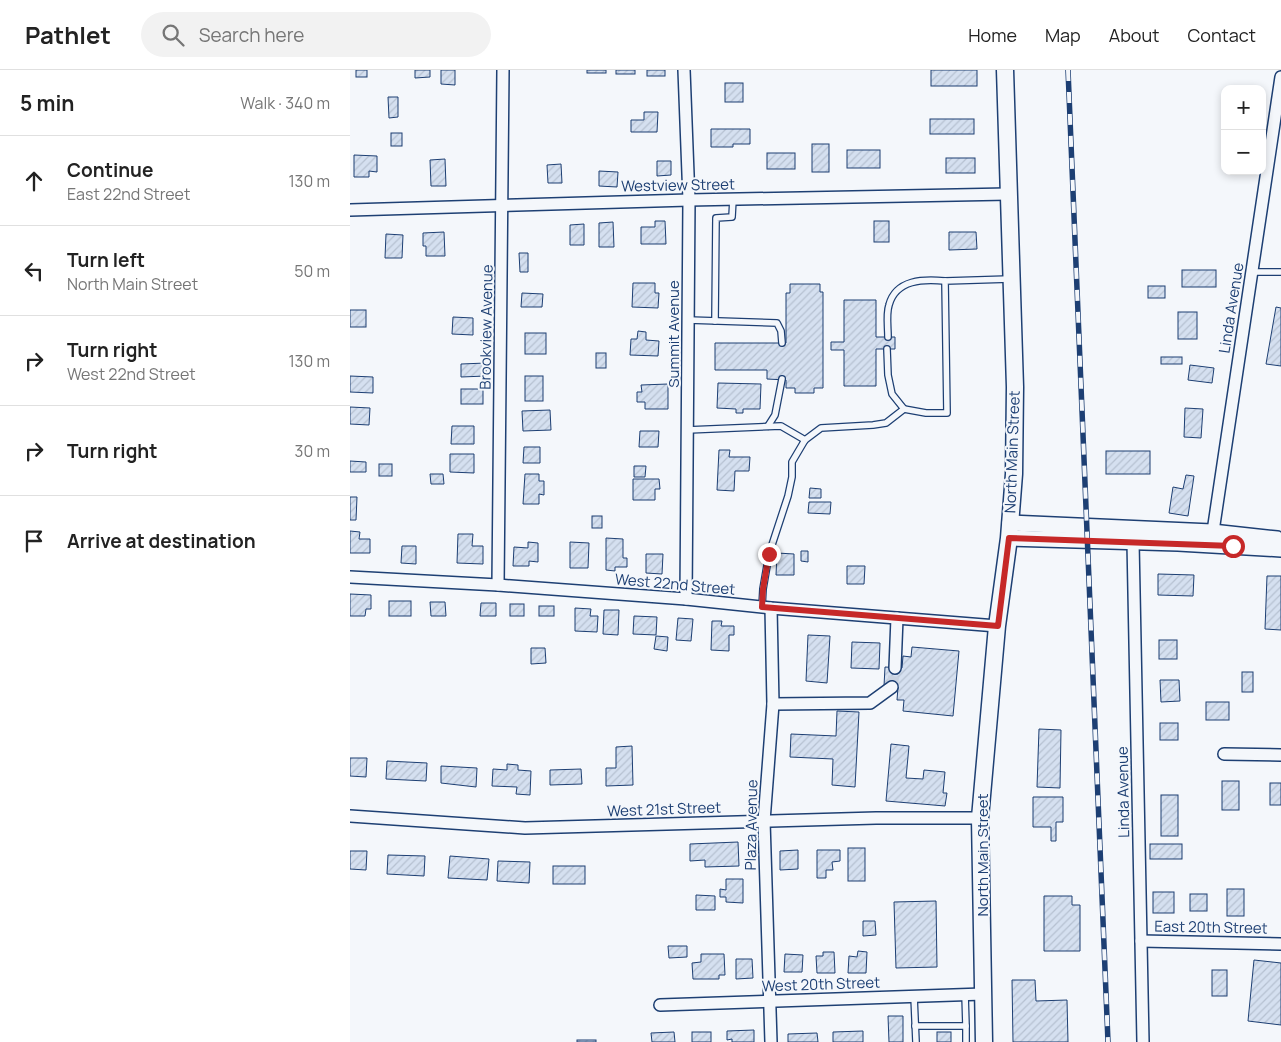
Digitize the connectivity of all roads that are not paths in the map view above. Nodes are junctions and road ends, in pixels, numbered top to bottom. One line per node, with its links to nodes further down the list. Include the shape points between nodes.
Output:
1 (503, 70): 8 (street, Brookview Avenue)
2 (684, 70): 7 (street, Summit Avenue)
3 (1005, 70): 5 (main road, North Main Street)
4 (1281, 76): 10 (street, Linda Avenue)
5 (1008, 194): 6 (street, Westview Street); 12 (main road, North Main Street)
6 (732, 199): 7 (street, Westview Street); 15 (lane, via 732,217 716,218)
7 (689, 200): 8 (street, Westview Street); 14 (street, Summit Avenue)
8 (502, 205): 9 (street, Westview Street); 30 (street, Brookview Avenue)
9 (350, 210)
10 (1252, 272): 11 (lane); 25 (street, Linda Avenue)
11 (1281, 272)
12 (1011, 279): 13 (lane); 24 (main road, North Main Street, via 1014,474)
13 (945, 281): 16 (lane, via 926,279 909,283 896,292 889,305); 20 (lane, via 947,413 926,414)
14 (688, 320): 15 (lane); 22 (street, Summit Avenue)
15 (716, 321): 17 (lane, via 777,323)
16 (888, 337)
17 (782, 344)
18 (887, 349): 20 (lane, via 892,394)
19 (782, 380): 21 (lane, via 776,415)
20 (904, 409): 23 (lane, via 886,423 821,428)
21 (768, 426): 22 (lane); 23 (lane, via 781,426)
22 (687, 430): 31 (street, Summit Avenue)
23 (804, 440): 32 (lane, via 792,462 788,496 769,554 763,589)
24 (1010, 530): 25 (main road); 27 (main road); 34 (main road, North Main Street)
25 (1212, 539): 26 (main road); 27 (main road); 28 (main road)
26 (1281, 540)
27 (1133, 542): 43 (street, Linda Avenue)
28 (1281, 549)
29 (350, 577): 30 (street, West 22nd Street)
30 (498, 585): 31 (street, West 22nd Street)
31 (686, 598): 32 (street, West 22nd Street)
32 (766, 608): 33 (street, West 22nd Street); 37 (street, Plaza Avenue)
33 (897, 618): 34 (street, West 22nd Street); 35 (street)
34 (998, 626): 41 (main road, North Main Street)
35 (895, 668)
36 (892, 687): 37 (street, via 870,703)
37 (772, 704): 42 (street, Plaza Avenue)
38 (1224, 754): 39 (street)
39 (1281, 754)
40 (350, 816): 42 (street, West 21st Street, via 525,828)
41 (980, 818): 42 (street, West 21st Street); 46 (main road, North Main Street)
42 (764, 821): 48 (street, Plaza Avenue)
43 (1141, 941): 44 (street, East 20th Street); 56 (street, Linda Avenue)
44 (1281, 944)
45 (964, 994): 46 (street, West 20th Street); 47 (street, West 20th Street); 51 (lane)
46 (983, 994): 55 (main road, North Main Street)
47 (914, 996): 48 (street, West 20th Street); 50 (lane)
48 (769, 1001): 49 (street, West 20th Street); 52 (street, Plaza Avenue)
49 (660, 1005)
50 (915, 1026): 51 (lane); 53 (lane)
51 (966, 1026): 54 (lane)
52 (770, 1042)
53 (916, 1042)
54 (966, 1042)
55 (984, 1042)
56 (1143, 1042)

